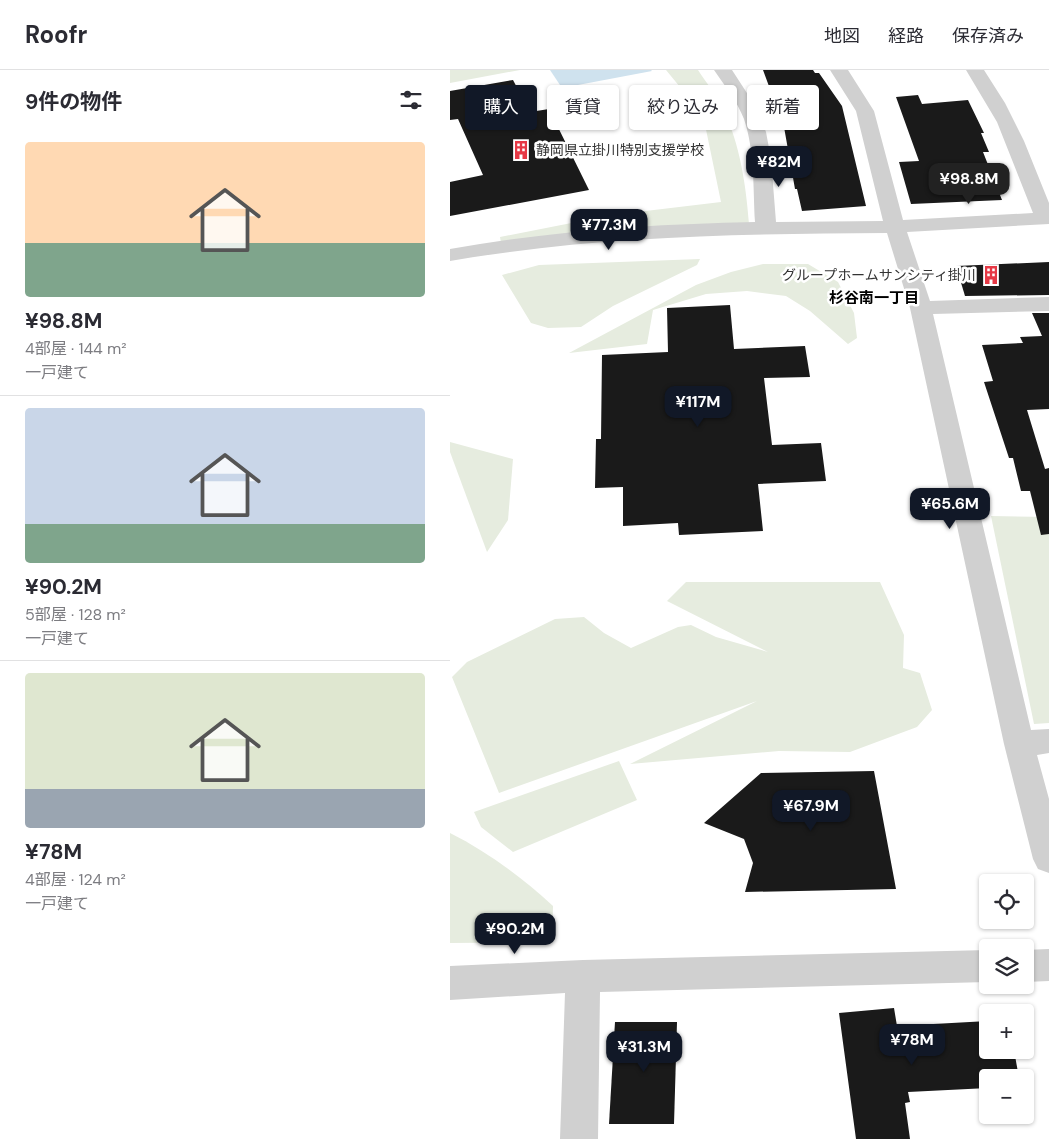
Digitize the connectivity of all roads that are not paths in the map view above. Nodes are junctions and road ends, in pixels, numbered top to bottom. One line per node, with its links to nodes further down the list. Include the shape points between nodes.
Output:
1 (723, 70): 6 (street, via 753,121)
2 (839, 70): 5 (street, via 865,111)
3 (975, 70): 4 (street, via 1004,120)
4 (1047, 218): 5 (street)
5 (895, 227): 6 (street); 9 (street)
6 (766, 228): 7 (street, via 576,236)
7 (450, 255)
8 (1049, 304): 9 (street)
9 (921, 308): 11 (street)
10 (1049, 741): 11 (street)
11 (1019, 744): 12 (street)
12 (1049, 859)
13 (1049, 965): 15 (street)
14 (979, 966): 16 (street)
15 (1034, 966)
16 (583, 976): 17 (street); 18 (street)
17 (450, 983)
18 (579, 1139)

